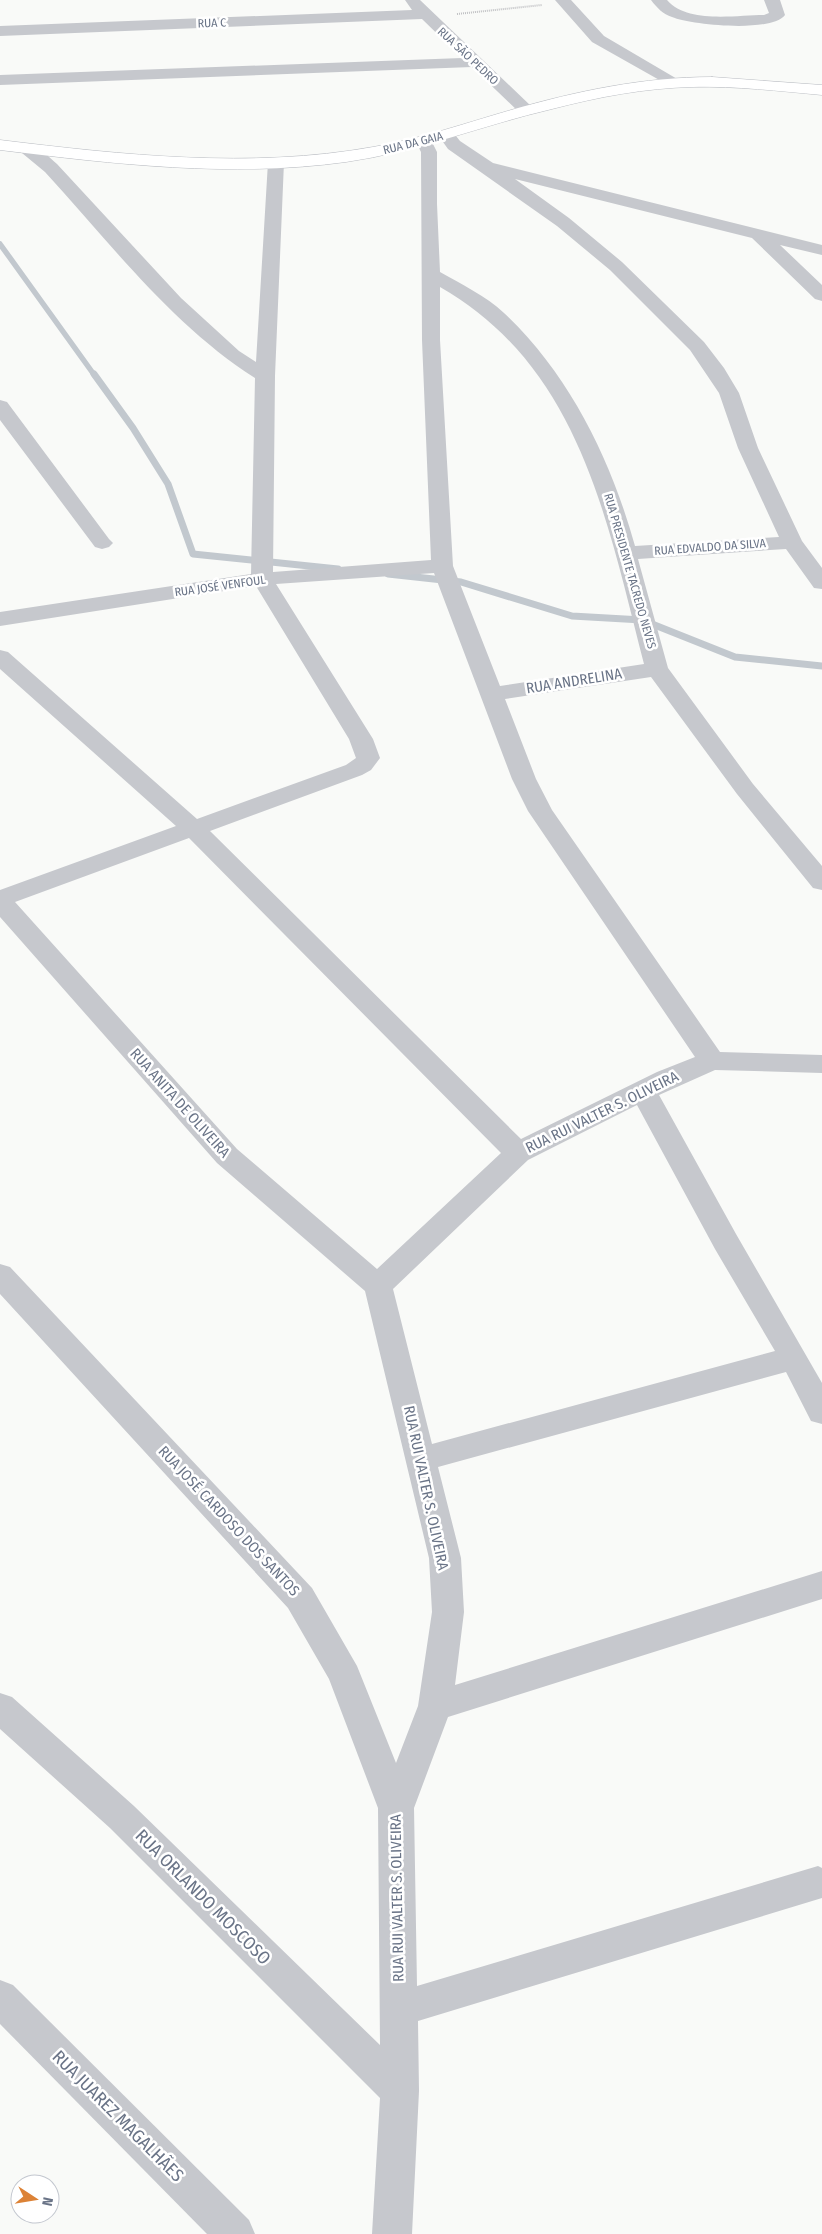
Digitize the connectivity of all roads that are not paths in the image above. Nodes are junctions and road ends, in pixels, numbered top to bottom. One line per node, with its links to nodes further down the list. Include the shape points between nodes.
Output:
1 (411, 0): 5 (street, RUA SÃO PEDRO)
2 (660, 0): 3 (street, via 666,10 683,16 766,20 777,15)
3 (772, 0)
4 (564, 1): 9 (street, via 598,39)
5 (426, 16): 6 (street, RUA C); 7 (street, RUA SÃO PEDRO)
6 (0, 31)
7 (474, 62): 8 (street); 11 (street, RUA SÃO PEDRO)
8 (0, 80)
9 (676, 83): 10 (main road, RUA DA GAIA, via 732,83); 11 (main road, RUA DA GAIA, via 624,89)
10 (822, 90)
11 (526, 110): 13 (main road, RUA DA GAIA)
12 (0, 133): 15 (main road)
13 (446, 135): 14 (main road, RUA DA GAIA); 17 (street, via 454,145)
14 (424, 142): 16 (main road, RUA DA GAIA, via 346,157); 20 (street, via 429,152)
15 (14, 147): 16 (main road, RUA DA GAIA, via 155,161); 22 (street, via 51,168 174,302 232,355)
16 (276, 162): 22 (street)
17 (487, 167): 18 (street); 24 (street, via 563,222 616,266 697,346 718,372 729,393 748,448)
18 (758, 234): 19 (street); 21 (street)
19 (822, 250)
20 (431, 274): 26 (street, RUA PRESIDENTE TACREDO NEVES, via 496,316 554,381 595,458); 27 (street)
21 (822, 296)
22 (265, 376): 28 (street)
23 (0, 406): 25 (street)
24 (792, 542): 26 (street, RUA EDVALDO DA SILVA); 29 (street)
25 (102, 543)
26 (627, 553): 32 (street, RUA PRESIDENTE TACREDO NEVES)
27 (442, 566): 28 (street, RUA JOSÉ VENFOUL); 33 (street)
28 (262, 579): 30 (street, RUA JOSÉ VENFOUL); 34 (street, via 361,739 368,758 363,766 354,770)
29 (822, 584)
30 (0, 619)
31 (0, 657): 34 (street)
32 (657, 669): 33 (street, RUA ANDRELINA); 35 (street, RUA PRESIDENTE TACREDO NEVES, via 745,789)
33 (492, 694): 37 (street, via 524,779 540,811)
34 (194, 829): 36 (street); 40 (street)
35 (822, 882)
36 (0, 900): 42 (street, RUA ANITA DE OLIVEIRA, via 227,1156)
37 (712, 1061): 38 (street, RUA RUI VALTER S. OLIVEIRA); 39 (street, RUA RUI VALTER S. OLIVEIRA)
38 (822, 1064)
39 (643, 1091): 40 (street, RUA RUI VALTER S. OLIVEIRA); 43 (street)
40 (518, 1153): 42 (street, RUA RUI VALTER S. OLIVEIRA)
41 (0, 1275): 49 (street, RUA JOSÉ CARDOSO DOS SANTOS, via 300,1598 345,1676)
42 (378, 1286): 45 (street, RUA RUI VALTER S. OLIVEIRA)
43 (794, 1358): 44 (street); 45 (street)
44 (822, 1412)
45 (422, 1459): 47 (street, RUA RUI VALTER S. OLIVEIRA, via 445,1558 448,1612)
46 (822, 1585): 47 (street)
47 (435, 1706): 49 (street, RUA RUI VALTER S. OLIVEIRA)
48 (0, 1708): 53 (street, RUA ORLANDO MOSCOSO, via 122,1817)
49 (396, 1808): 52 (street, RUA RUI VALTER S. OLIVEIRA)
50 (818, 1883): 52 (street)
51 (0, 1998): 54 (street, RUA JUAREZ MAGALHÃES)
52 (399, 2010): 53 (street, RUA RUI VALTER S. OLIVEIRA)
53 (400, 2091): 55 (street, RUA RUI VALTER S. OLIVEIRA)
54 (235, 2234)
55 (392, 2234)

